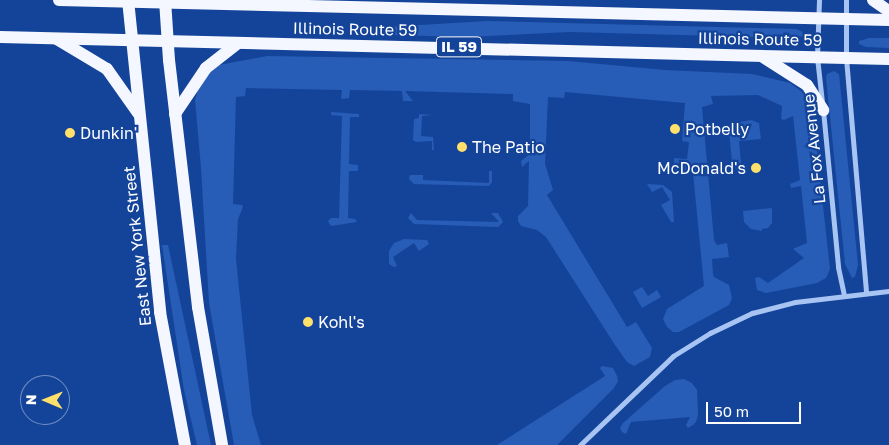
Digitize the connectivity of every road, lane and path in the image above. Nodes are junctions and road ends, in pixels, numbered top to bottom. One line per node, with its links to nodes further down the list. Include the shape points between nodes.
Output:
1 (60, 0): 5 (main road, Illinois Route 59)
2 (819, 0): 9 (street, La Fox Avenue)
3 (846, 0): 10 (street)
4 (873, 0): 8 (main road)
5 (128, 1): 6 (main road, Illinois Route 59); 14 (main road, East New York Street)
6 (165, 1): 7 (main road, Illinois Route 59); 15 (main road)
7 (234, 2): 9 (main road, Illinois Route 59)
8 (889, 11)
9 (818, 18): 10 (main road, Illinois Route 59); 18 (street, La Fox Avenue)
10 (845, 19): 11 (main road, Illinois Route 59); 19 (street)
11 (889, 20)
12 (0, 37): 13 (main road, Illinois Route 59 / IL 59)
13 (55, 38): 14 (main road, Illinois Route 59 / IL 59); 22 (main road, via 106,69)
14 (132, 41): 15 (main road, Illinois Route 59 / IL 59); 22 (main road, East New York Street)
15 (168, 42): 16 (main road, Illinois Route 59 / IL 59); 23 (main road)
16 (237, 44): 17 (main road, Illinois Route 59 / IL 59); 23 (main road, via 206,68)
17 (761, 55): 18 (main road, Illinois Route 59 / IL 59); 21 (main road, via 807,85)
18 (817, 57): 19 (main road, Illinois Route 59 / IL 59); 21 (street, La Fox Avenue)
19 (846, 58): 20 (main road, Illinois Route 59 / IL 59); 25 (street)
20 (889, 59)
21 (823, 110): 26 (street, La Fox Avenue, via 838,267)
22 (139, 114): 27 (main road, East New York Street, via 160,312)
23 (175, 114): 28 (main road, via 202,335)
24 (889, 291): 25 (street)
25 (866, 292): 26 (street)
26 (844, 295): 29 (street, via 795,302 752,313 710,333 673,356)
27 (185, 445)
28 (222, 445)
29 (580, 445)

